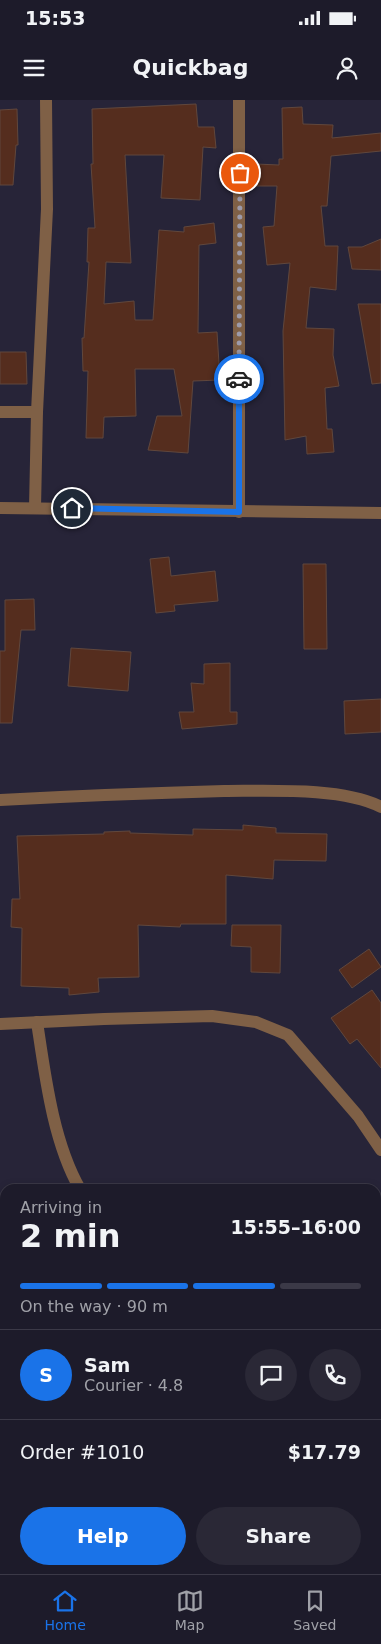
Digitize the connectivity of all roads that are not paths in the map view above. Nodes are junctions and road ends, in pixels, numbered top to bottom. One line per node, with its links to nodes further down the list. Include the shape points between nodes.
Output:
1 (46, 100): 4 (street, via 47,209)
2 (240, 100): 7 (street)
3 (0, 412): 4 (street)
4 (37, 412): 6 (street)
5 (0, 508): 6 (street)
6 (35, 508): 7 (street)
7 (239, 512): 8 (street)
8 (381, 513)
9 (0, 800): 10 (street, via 272,791 326,793 370,801)
10 (381, 807)
11 (37, 1022): 12 (street); 13 (street, via 212,1016 256,1022 288,1035 358,1116); 14 (street, via 56,1127)
12 (0, 1024)
13 (381, 1150)
14 (77, 1184)

